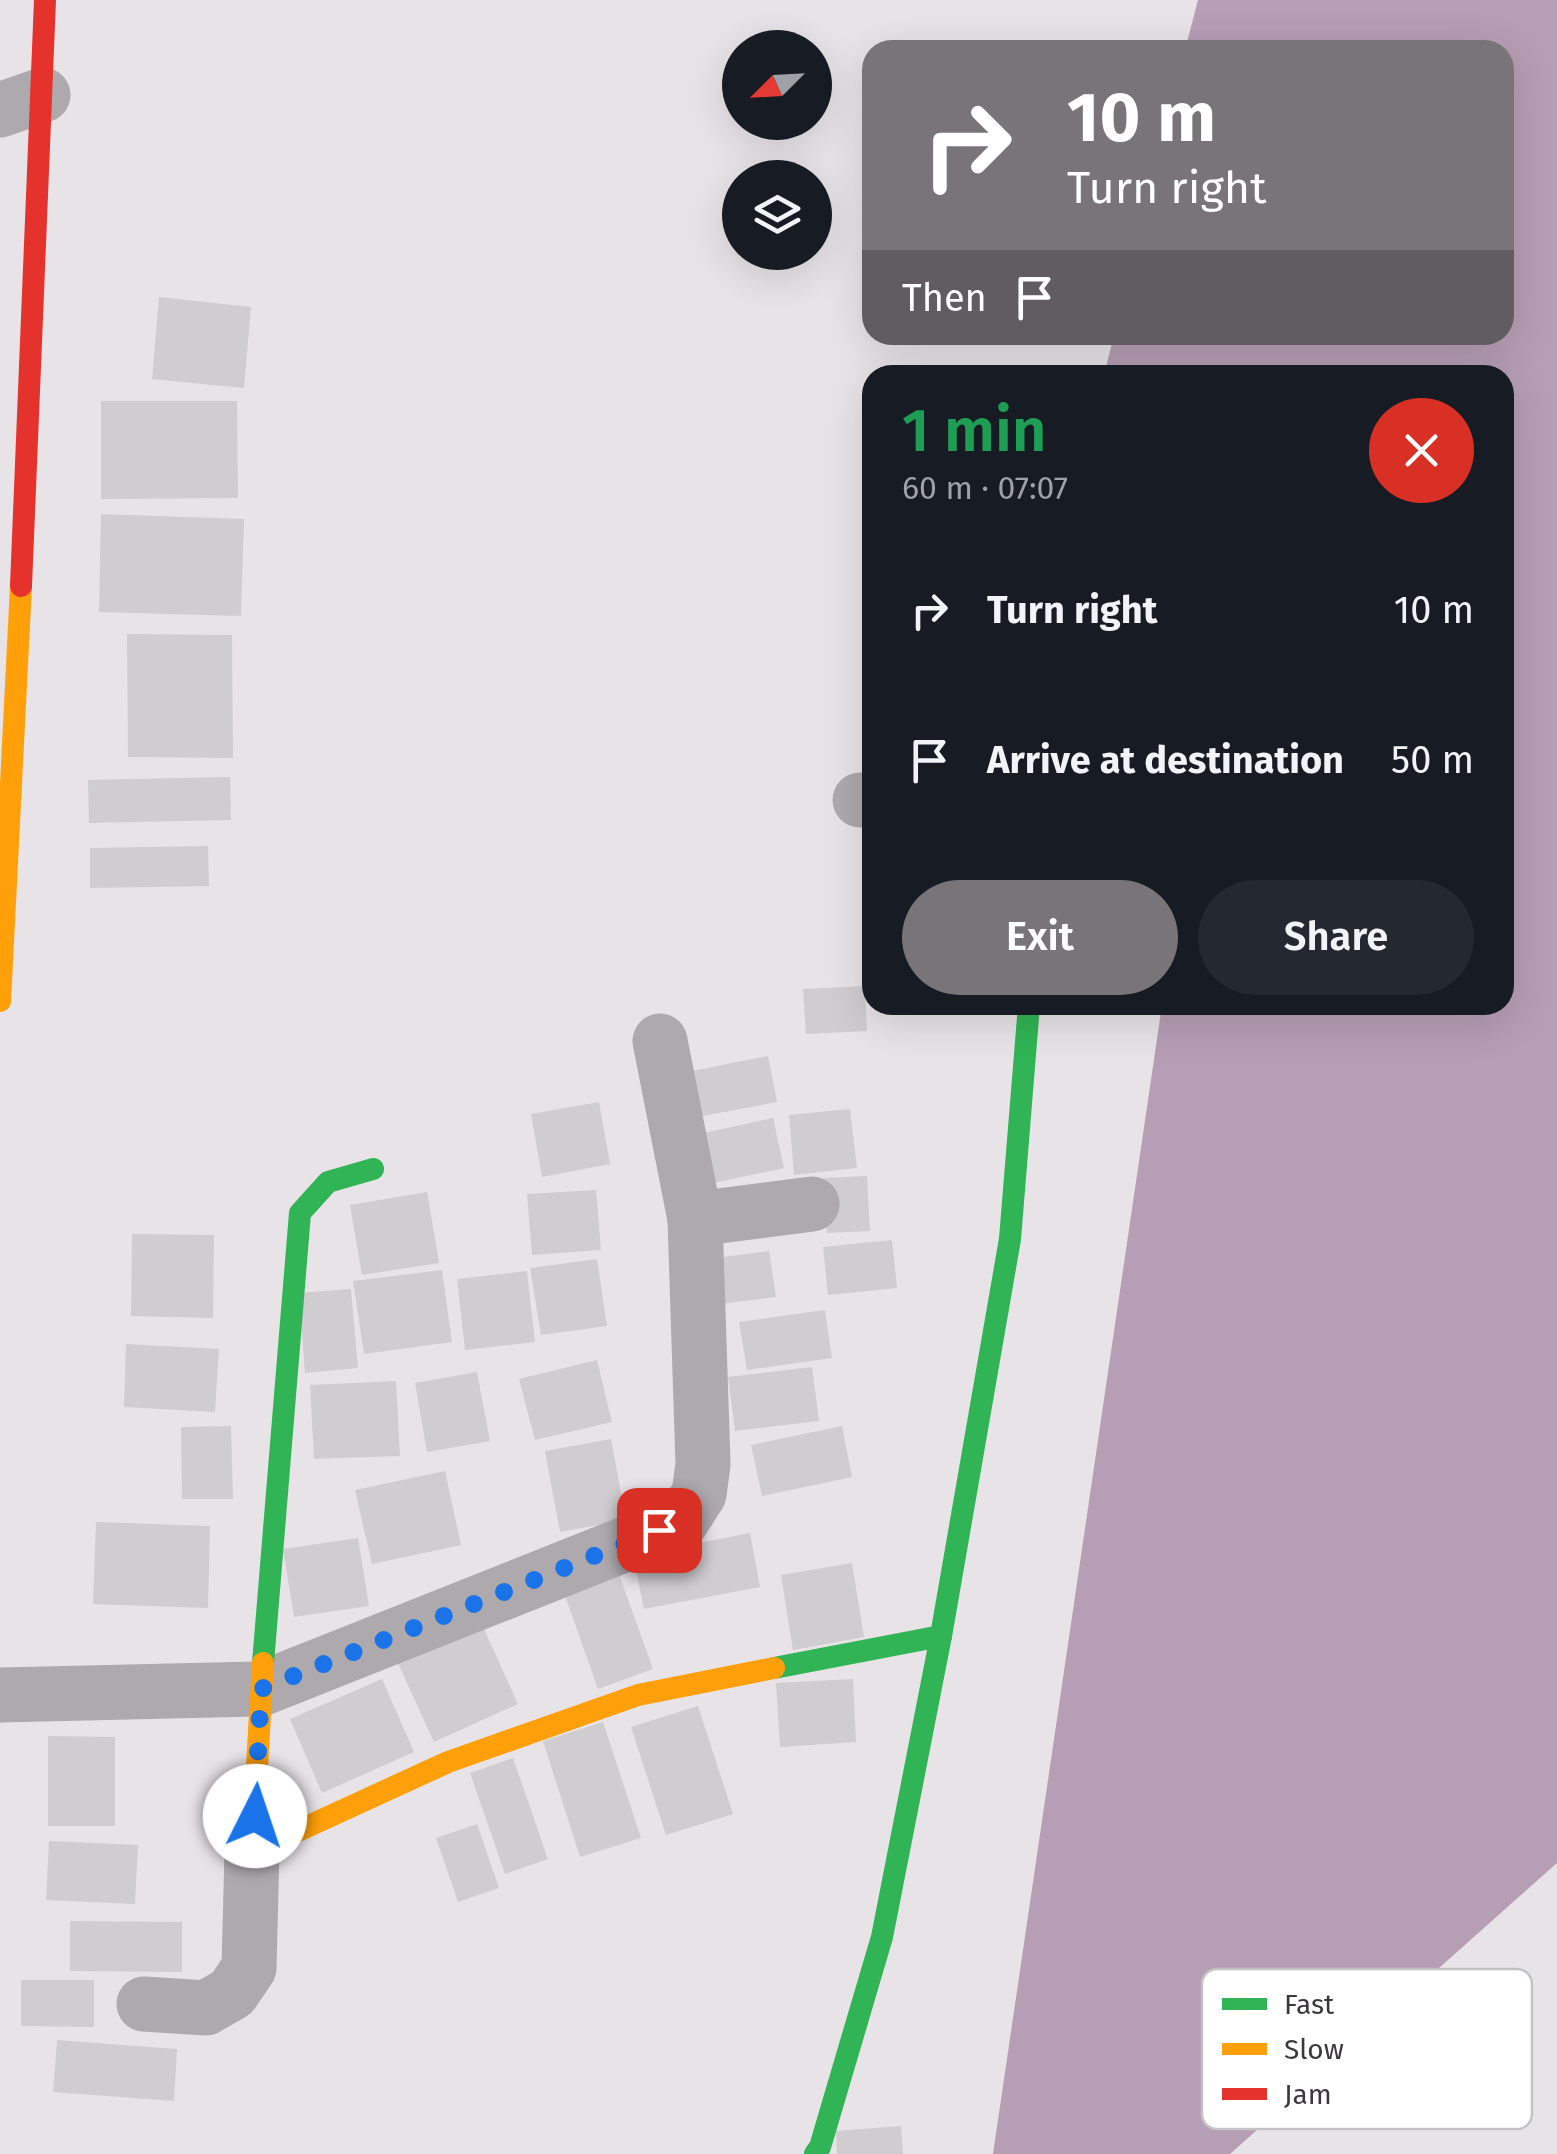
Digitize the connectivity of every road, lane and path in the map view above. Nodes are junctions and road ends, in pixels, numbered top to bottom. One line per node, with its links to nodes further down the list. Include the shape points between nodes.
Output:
1 (45, 0): 2 (street)
2 (22, 103): 3 (street)
3 (12, 526): 4 (street)
4 (0, 1001)
5 (1028, 1015): 10 (street, via 1010,1239)
6 (660, 1041): 9 (street)
7 (373, 1168): 11 (street, via 328,1182 300,1213)
8 (812, 1204): 9 (street)
9 (695, 1220): 11 (street, via 703,1464 699,1494 680,1522)
10 (942, 1636): 13 (street, via 638,1695 448,1762); 15 (street, via 882,1937)
11 (261, 1689): 12 (street); 13 (street)
12 (0, 1695)
13 (252, 1852): 14 (street, via 250,1968 232,1994 206,2008)
14 (144, 2004)
15 (815, 2154)

